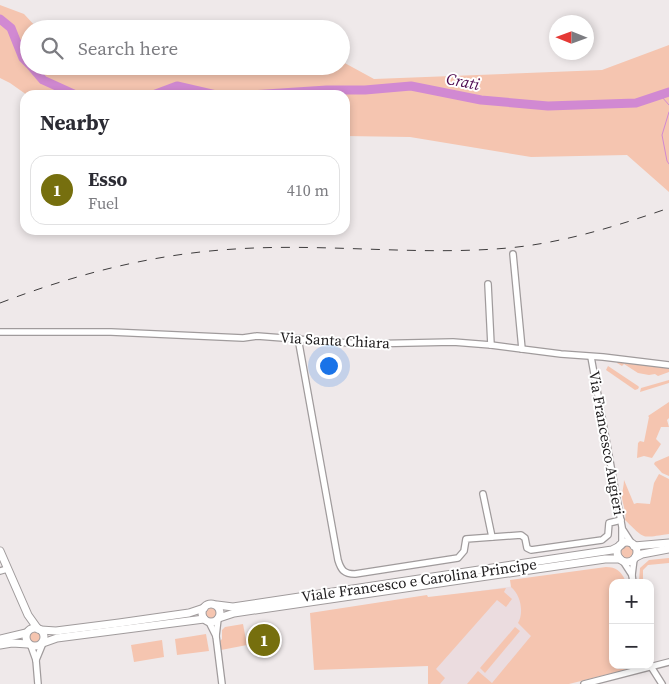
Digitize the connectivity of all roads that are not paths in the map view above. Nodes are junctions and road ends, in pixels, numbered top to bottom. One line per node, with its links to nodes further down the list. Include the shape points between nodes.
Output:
1 (513, 254): 6 (street)
2 (488, 284): 5 (street)
3 (0, 332): 4 (street, Via Santa Chiara)
4 (298, 338): 5 (street, Via Santa Chiara, via 362,344 453,342); 12 (street, via 340,568 355,574 455,559 464,551 466,539)
5 (491, 345): 6 (street, Via Santa Chiara)
6 (522, 349): 7 (street, Via Santa Chiara)
7 (591, 356): 8 (street, Via Santa Chiara); 10 (street, Via Francesco Augieri)
8 (669, 365)
9 (483, 494): 12 (street)
10 (621, 520): 11 (street, Via Francesco Augieri); 12 (street, via 609,523 608,535 602,540 536,550 527,548 522,535)
11 (623, 530): 14 (street, Via Francesco Augieri); 15 (street, Via Francesco Augieri)
12 (492, 537)
13 (669, 543): 14 (street, Viale Francesco e Carolina Principe)
14 (633, 545): 15 (street, Viale Francesco e Carolina Principe, via 626,543); 18 (street, via 637,552)
15 (621, 546): 19 (street, via 618,553); 23 (street, Viale Francesco e Carolina Principe, via 414,581 233,607)
16 (669, 549): 18 (street, Viale Francesco e Carolina Principe)
17 (0, 551): 20 (street)
18 (635, 558): 19 (street, Viale Francesco e Carolina Principe, via 629,562); 21 (street)
19 (621, 560): 21 (street); 26 (street, Viale Francesco e Carolina Principe, via 605,559 244,612)
20 (4, 570): 25 (street)
21 (632, 575): 22 (street)
22 (632, 579)
23 (217, 606): 24 (street, Viale Francesco e Carolina Principe, via 211,604); 26 (street)
24 (204, 608): 27 (street, via 202,614); 28 (street, Viale Francesco e Carolina Principe, via 189,613 56,631)
25 (28, 616): 28 (street); 29 (street)
26 (219, 619): 27 (street, Viale Francesco e Carolina Principe); 30 (street)
27 (207, 620): 30 (street); 32 (street, Viale Francesco e Carolina Principe, via 57,638)
28 (40, 629): 29 (street, Viale Francesco e Carolina Principe, via 33,628); 32 (street, via 44,635)
29 (27, 632): 31 (street, Viale Francesco e Carolina Principe); 34 (street, via 26,639)
30 (216, 636): 41 (street)
31 (0, 639)
32 (43, 643): 34 (street, Viale Francesco e Carolina Principe); 35 (street)
33 (0, 645): 34 (street, Viale Francesco e Carolina Principe)
34 (30, 645): 35 (street)
35 (36, 660): 40 (street)
36 (669, 662): 37 (street)
37 (654, 665)
38 (640, 669): 42 (street)
39 (653, 669): 43 (street)
40 (38, 684)
41 (222, 684)
42 (584, 684)
43 (662, 684)

